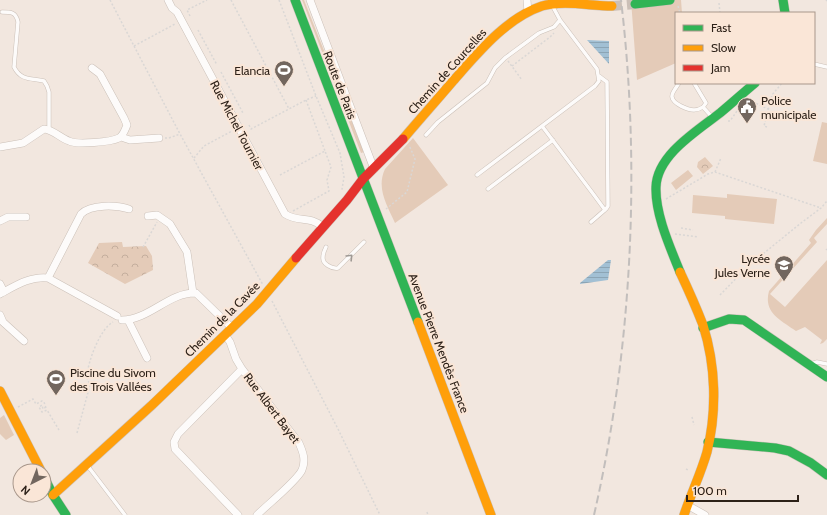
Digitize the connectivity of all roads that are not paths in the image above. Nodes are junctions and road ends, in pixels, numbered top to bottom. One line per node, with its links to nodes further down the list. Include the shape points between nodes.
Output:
1 (168, 0): 40 (street, Rue Michel Tournier, via 177,12 285,214 290,218 315,221)
2 (295, 0): 32 (street, Route de Paris)
3 (310, 0): 30 (street)
4 (527, 0): 11 (street)
5 (670, 0): 8 (street)
6 (783, 0): 12 (street)
7 (551, 4): 9 (street, Chemin de Courcelles); 11 (street, Chemin de Courcelles); 13 (lane)
8 (635, 4)
9 (612, 6)
10 (2, 12): 24 (lane, via 17,16 14,67 18,74 23,78 44,81 48,86)
11 (528, 12): 30 (street, Chemin de Courcelles, via 486,43)
12 (785, 12)
13 (560, 20): 17 (lane, via 597,69); 25 (lane, via 554,27 539,32 505,58 495,68 487,83 438,122)
14 (815, 64): 15 (lane)
15 (827, 67)
16 (92, 68): 26 (street, via 100,74 127,125)
17 (599, 76): 23 (lane, via 595,86); 35 (lane, via 607,82 608,206)
18 (679, 84): 21 (lane, via 673,93 673,100 691,110)
19 (695, 84): 21 (lane, via 706,100)
20 (754, 84): 22 (street)
21 (703, 108): 22 (lane)
22 (713, 118): 50 (street, via 673,152 660,169 656,181 658,204 666,237)
23 (542, 126): 28 (lane); 31 (lane)
24 (49, 130): 26 (street, via 70,142 79,143); 29 (street, via 44,129 23,143)
25 (426, 135)
26 (121, 137): 27 (street, via 130,140)
27 (159, 138)
28 (553, 140): 33 (lane); 35 (lane)
29 (0, 147)
30 (374, 169): 32 (street, Chemin de Courcelles)
31 (477, 175)
32 (363, 179): 40 (street, Chemin de la Cavée); 69 (street, Avenue Pierre Mendès France)
33 (488, 189)
34 (129, 209): 43 (street, via 120,206 93,207 81,214)
35 (604, 210): 39 (lane)
36 (148, 216): 46 (street, via 160,216 170,224 187,252)
37 (26, 217): 38 (street, via 8,217)
38 (0, 221)
39 (591, 222)
40 (323, 227): 49 (street, Chemin de la Cavée, via 257,304)
41 (364, 242): 42 (lane, one-way to 41, via 322,256 324,260 331,267 338,268)
42 (326, 247)
43 (48, 278): 45 (street, via 30,278); 48 (street)
44 (0, 284): 45 (street)
45 (2, 293)
46 (193, 293): 48 (street, via 182,294 138,317); 49 (street, via 204,299)
47 (0, 315): 52 (street, via 3,322)
48 (120, 319): 53 (street)
49 (232, 328): 51 (street, Chemin de la Cavée)
50 (703, 328): 54 (street, via 729,319 744,320); 59 (street, via 714,381 713,416)
51 (225, 335): 56 (street, Rue Albert Bayet); 61 (street, Chemin de la Cavée)
52 (24, 340)
53 (147, 358)
54 (814, 364): 55 (lane); 57 (street)
55 (827, 364)
56 (242, 369): 67 (street, via 178,434 174,442 175,449); 68 (street, Rue Albert Bayet, via 299,443 304,459 298,475)
57 (827, 377)
58 (0, 391): 60 (street)
59 (708, 442): 62 (street, via 789,451); 64 (street, via 703,464)
60 (37, 463)
61 (87, 466): 63 (street, Chemin de la Cavée); 66 (lane)
62 (827, 475)
63 (53, 495): 65 (street)
64 (687, 505): 70 (street); 71 (street)
65 (66, 515)
66 (125, 515)
67 (238, 515)
68 (257, 515)
69 (491, 515)
70 (684, 515)
71 (705, 515)

